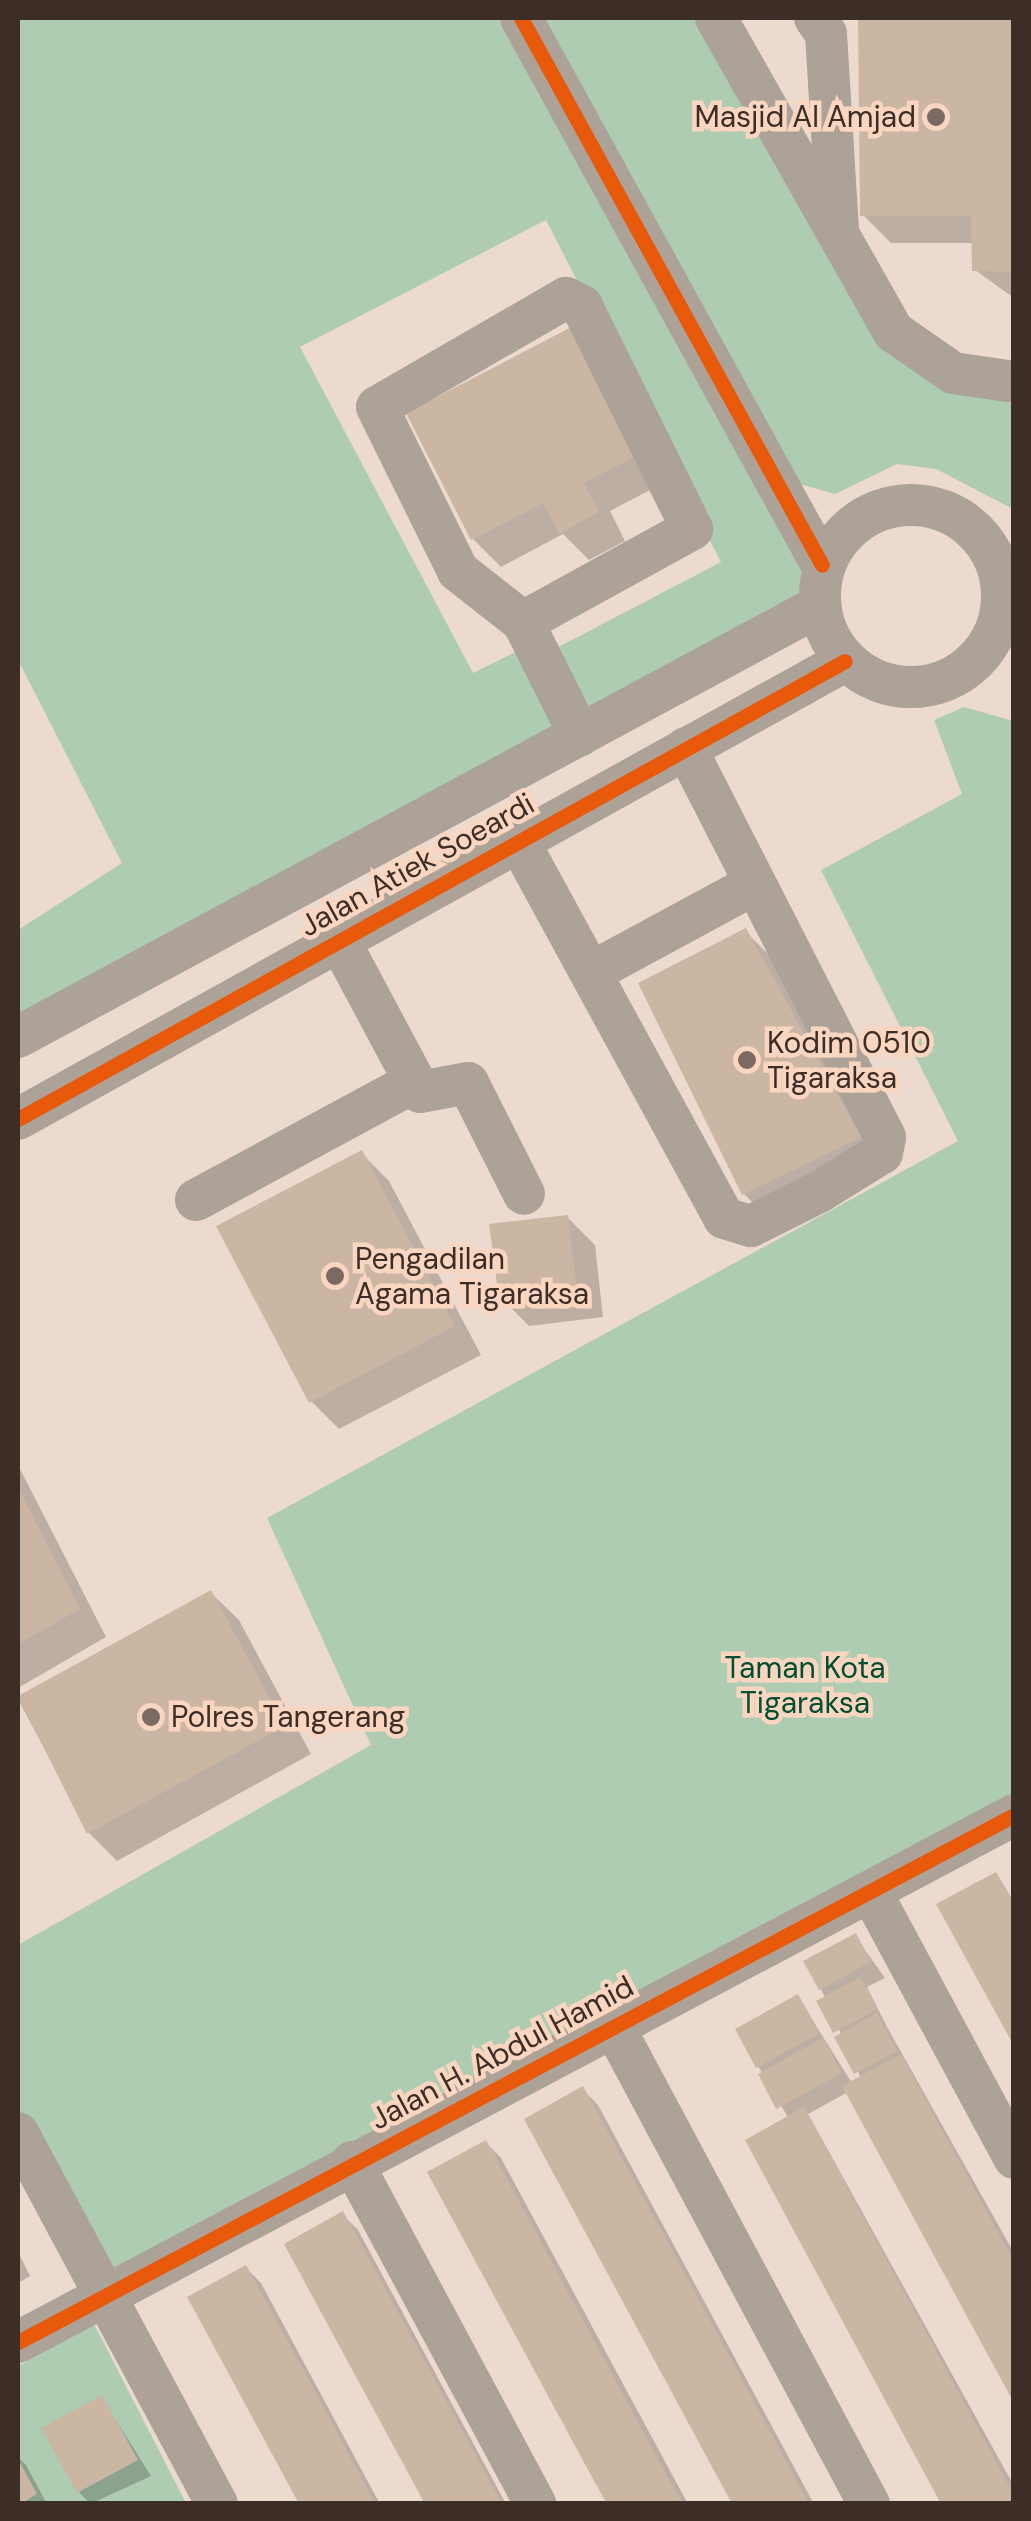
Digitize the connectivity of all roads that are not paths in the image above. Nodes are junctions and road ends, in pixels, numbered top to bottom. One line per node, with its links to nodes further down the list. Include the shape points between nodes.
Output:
1 (521, 18): 6 (street)
2 (716, 18): 4 (street)
3 (815, 18): 4 (street, via 826,34)
4 (839, 248): 5 (street, via 894,332 953,373)
5 (1014, 382)
6 (820, 586): 8 (street, via 874,512 945,511 996,562); 9 (street); 10 (street, Jalan Atiek Soeardi)
7 (523, 622): 7 (street, via 692,529 582,306 566,298 378,408 458,571); 10 (street)
8 (1005, 642): 9 (street, via 970,669 928,688 884,685)
9 (845, 661): 11 (street, Jalan Atiek Soeardi)
10 (580, 736): 16 (street, Jalan Atiek Soeardi)
11 (686, 748): 12 (street, Jalan Atiek Soeardi); 13 (street)
12 (518, 840): 14 (street, Jalan Atiek Soeardi); 15 (street)
13 (755, 884): 15 (street); 15 (street, via 887,1146 819,1192 750,1226 724,1218)
14 (339, 940): 17 (street); 18 (street, Jalan Atiek Soeardi)
15 (592, 972)
16 (18, 1037)
17 (414, 1082): 19 (street, via 424,1096 468,1082); 20 (street)
18 (18, 1118)
19 (524, 1194)
20 (196, 1200)
21 (1014, 1815): 22 (street, Jalan H. Abdul Hamid)
22 (871, 1892): 23 (street, Jalan H. Abdul Hamid); 25 (street)
23 (613, 2025): 26 (street, Jalan H. Abdul Hamid); 31 (street)
24 (18, 2133): 27 (street)
25 (1014, 2158)
26 (352, 2162): 27 (street, Jalan H. Abdul Hamid); 30 (street)
27 (105, 2295): 28 (street, Jalan H. Abdul Hamid); 29 (street)
28 (18, 2342)
29 (217, 2504)
30 (535, 2504)
31 (869, 2504)

